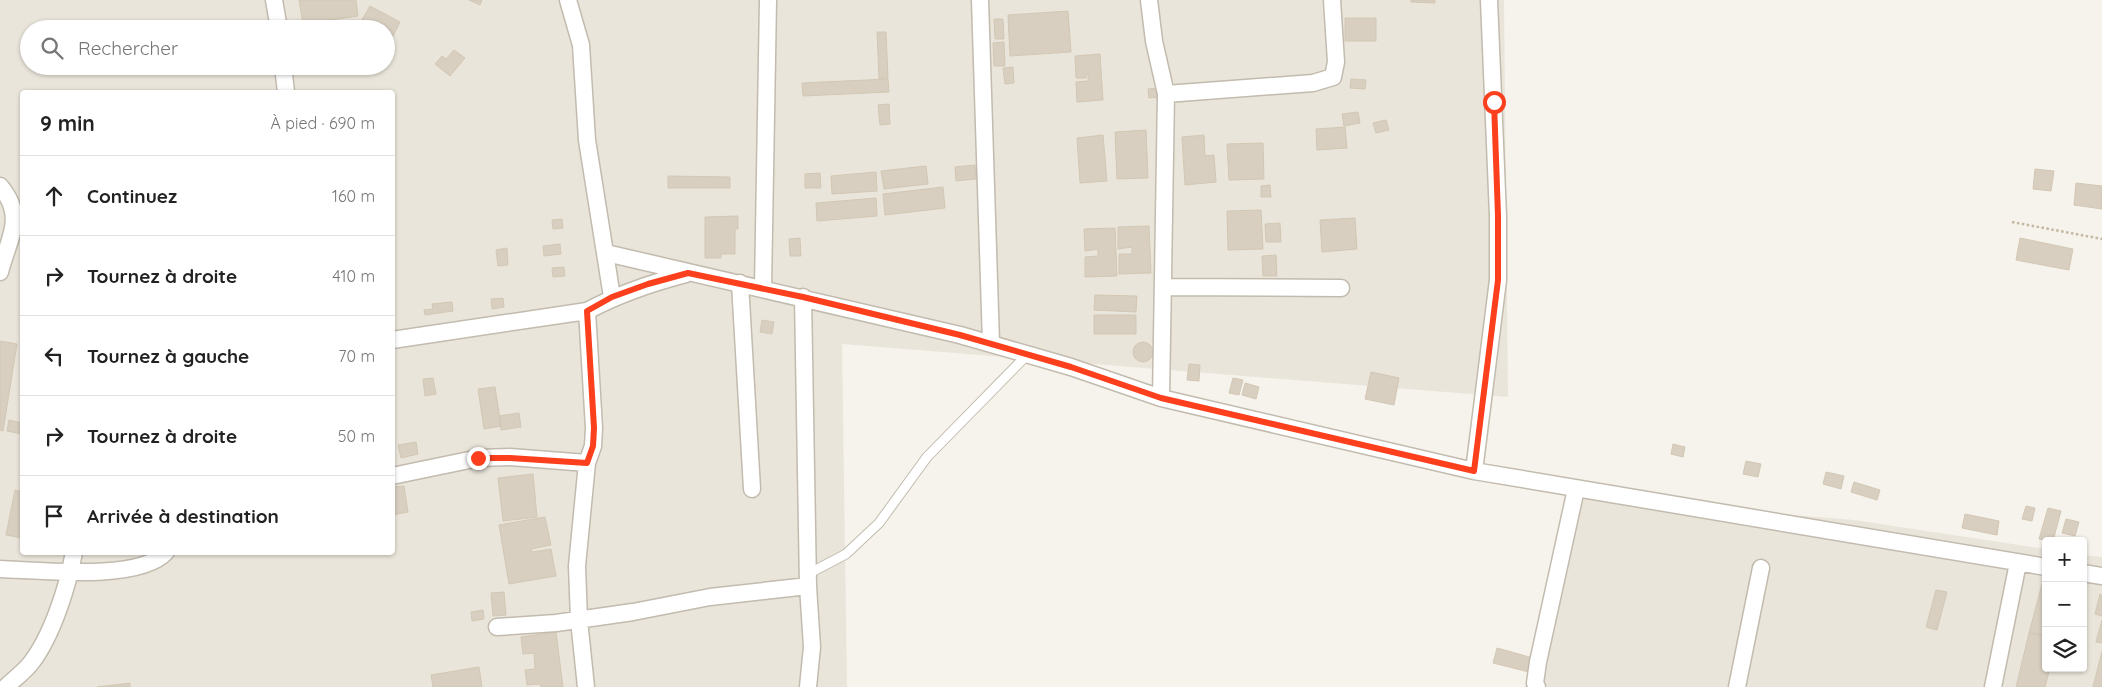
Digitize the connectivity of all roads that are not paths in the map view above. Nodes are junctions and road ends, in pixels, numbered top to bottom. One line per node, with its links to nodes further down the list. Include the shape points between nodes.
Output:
1 (274, 0): 8 (street)
2 (568, 0): 14 (street, via 581,44 587,140)
3 (768, 0): 19 (street)
4 (980, 0): 25 (street)
5 (1149, 0): 11 (street)
6 (1332, 0): 11 (street, via 1336,62 1333,77 1313,83)
7 (1490, 0): 29 (street, via 1498,280)
8 (277, 20)
9 (284, 75): 10 (street)
10 (286, 90)
11 (1166, 94): 18 (street)
12 (0, 186): 13 (street, via 14,207)
13 (18, 229): 15 (street)
14 (606, 253): 16 (street); 21 (street)
15 (0, 272)
16 (688, 273): 17 (street); 21 (street)
17 (740, 283): 19 (street); 31 (street)
18 (1163, 287): 20 (street); 27 (street)
19 (763, 288): 22 (street)
20 (1341, 288)
21 (612, 297): 23 (street)
22 (803, 297): 25 (street); 42 (street)
23 (587, 311): 24 (street); 28 (street, via 594,428 593,446)
24 (395, 340)
25 (991, 343): 26 (street)
26 (1028, 354): 27 (street); 42 (lane, via 927,457 879,523 846,554)
27 (1161, 398): 29 (street)
28 (587, 463): 30 (street, via 478,458); 43 (street, via 576,566)
29 (1474, 471): 32 (street)
30 (395, 475)
31 (752, 489)
32 (1576, 489): 35 (street); 48 (street, via 1538,662)
33 (73, 555): 39 (street)
34 (162, 555): 39 (street, via 145,566)
35 (2018, 563): 36 (street); 50 (street)
36 (2042, 566)
37 (1761, 568): 49 (street)
38 (0, 569): 39 (street)
39 (70, 572): 45 (street, via 47,634 31,662)
40 (2087, 574): 41 (street)
41 (2102, 576)
42 (808, 580): 43 (street); 47 (street, via 812,647)
43 (579, 620): 44 (street); 46 (street)
44 (497, 627)
45 (6, 687)
46 (586, 687)
47 (808, 687)
48 (1537, 687)
49 (1738, 687)
50 (1992, 687)

